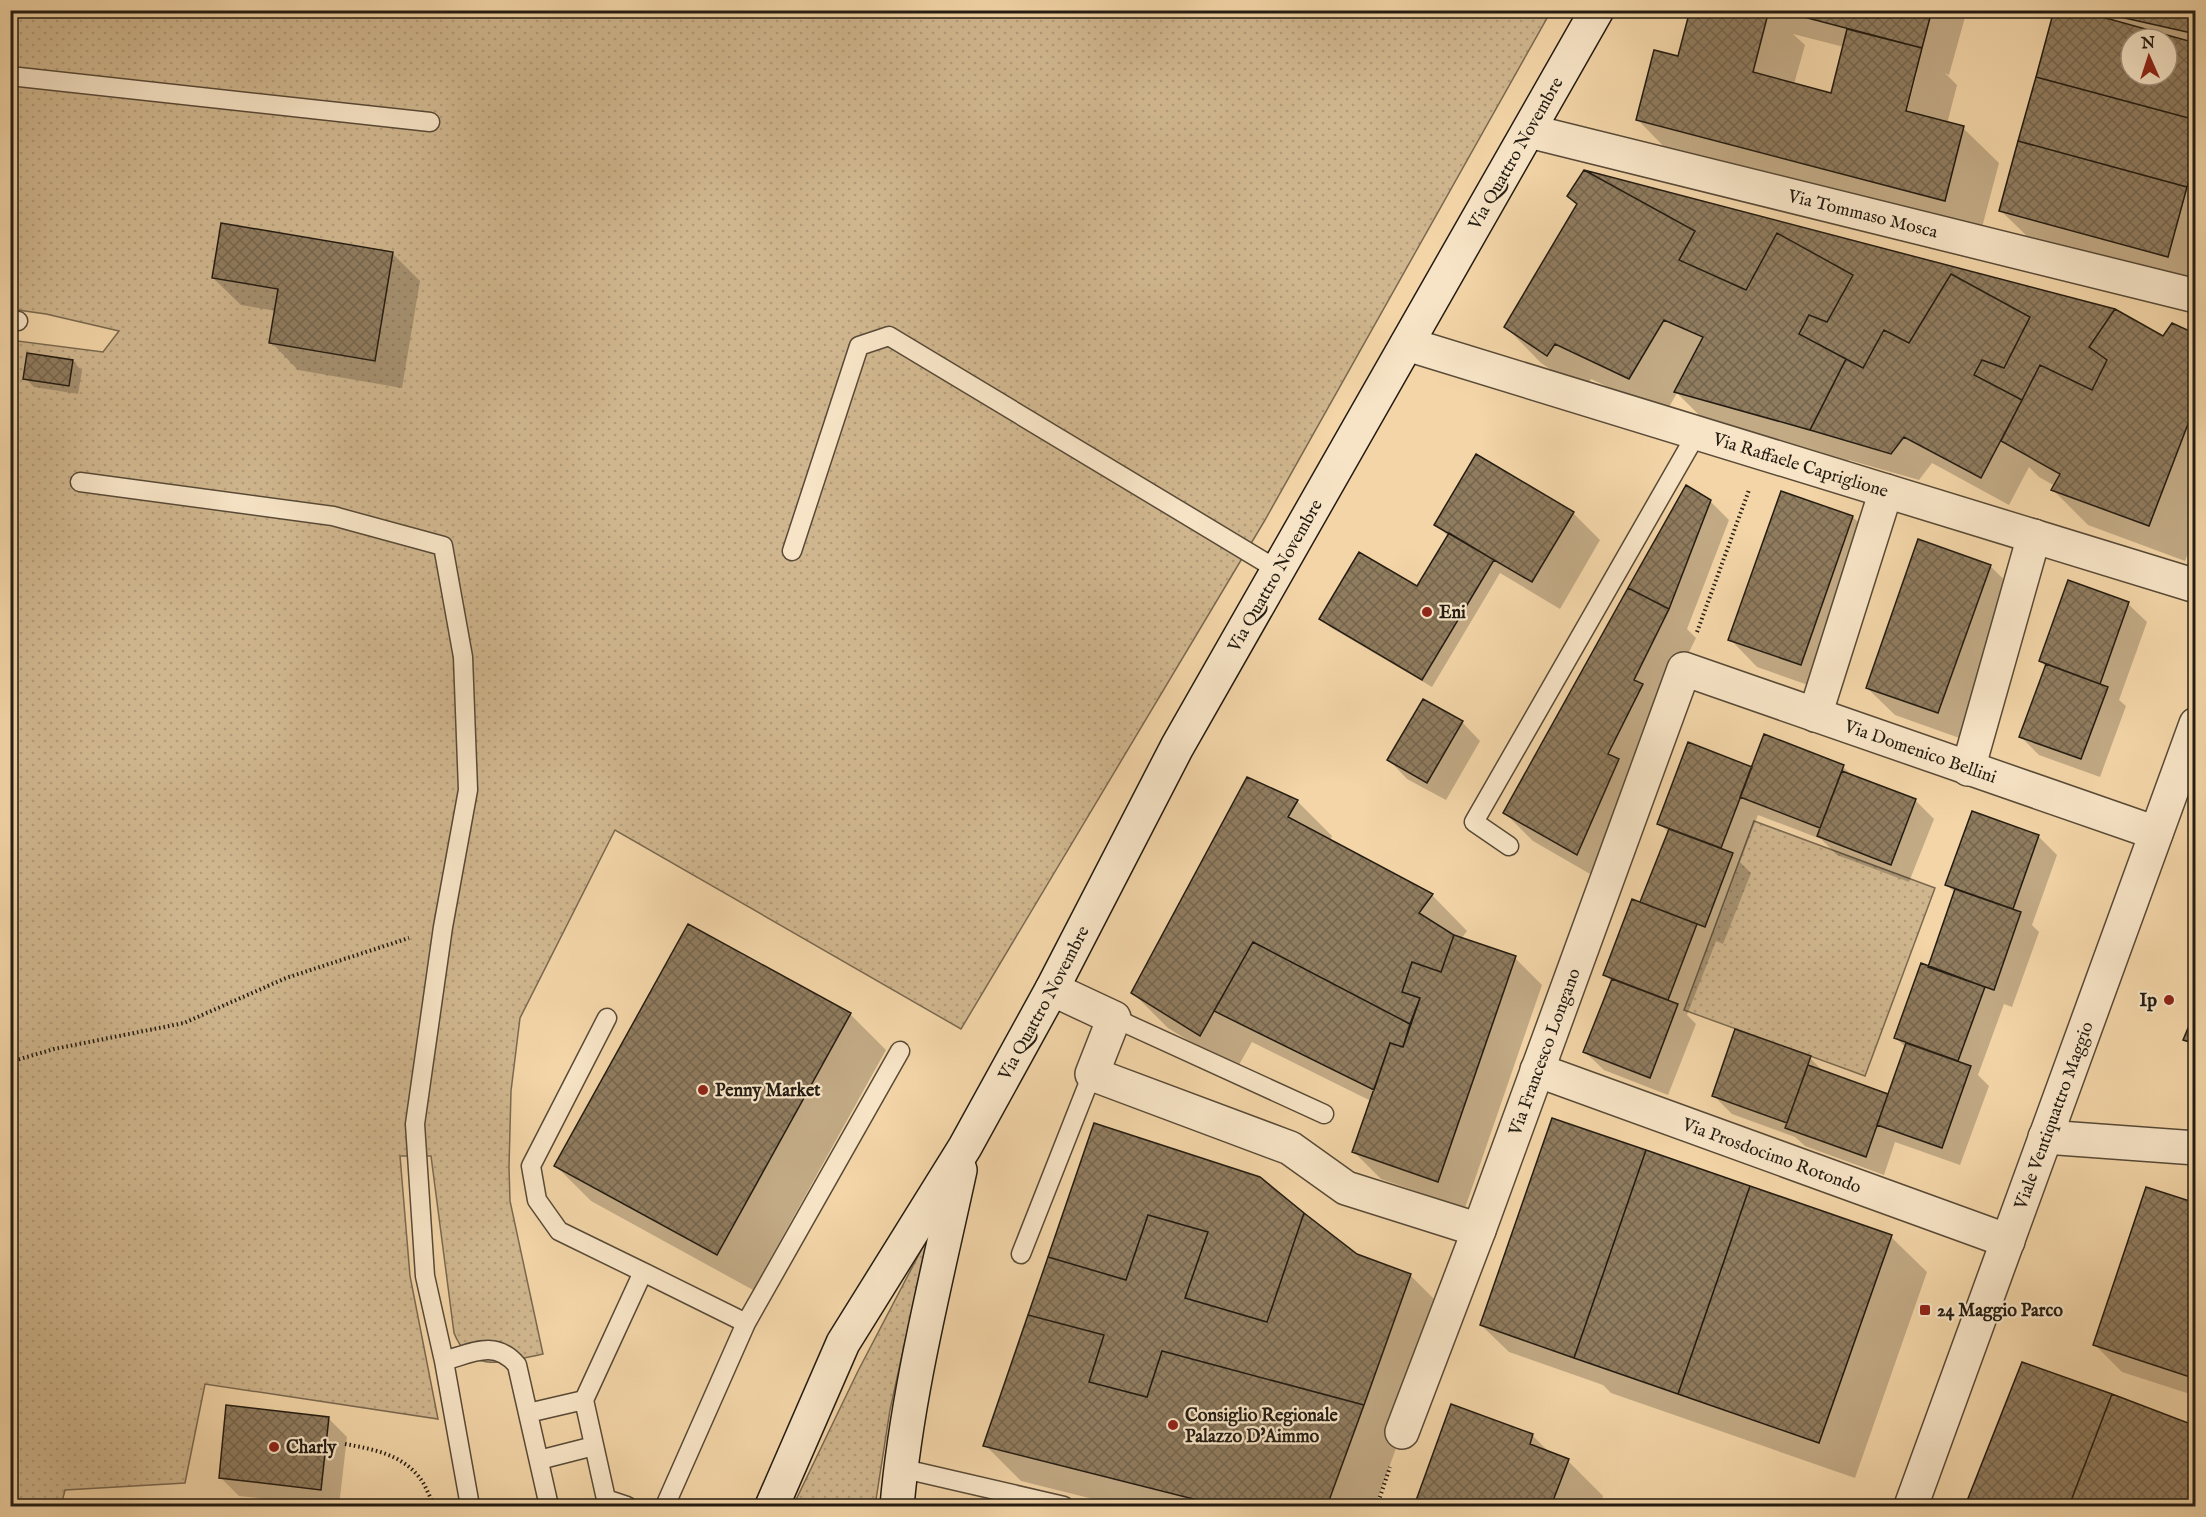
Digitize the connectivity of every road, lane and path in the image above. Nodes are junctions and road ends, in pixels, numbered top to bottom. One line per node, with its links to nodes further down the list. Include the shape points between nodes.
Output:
1 (1597, 10): 4 (street, Via Quattro Novembre)
2 (10, 76): 3 (lane)
3 (430, 122)
4 (1528, 131): 5 (street, Via Tommaso Mosca); 6 (street, Via Quattro Novembre)
5 (2196, 296)
6 (1407, 344): 7 (street, Via Raffaele Capriglione); 13 (street, Via Quattro Novembre)
7 (1697, 434): 8 (street, Via Raffaele Capriglione); 20 (lane, via 1474,822)
8 (1762, 453): 10 (street, Via Raffaele Capriglione); 15 (path)
9 (80, 482): 21 (lane, via 333,516 443,546 463,657 468,790)
10 (1887, 491): 11 (street, Via Raffaele Capriglione); 16 (street)
11 (2034, 536): 14 (street, Via Raffaele Capriglione); 18 (street)
12 (792, 551): 13 (lane, via 859,346 889,336)
13 (1278, 570): 22 (street, Via Quattro Novembre, via 1177,747)
14 (2196, 585)
15 (1684, 669): 16 (street, Via Domenico Bellini); 27 (street, Via Francesco Longano)
16 (1815, 715): 18 (street, Via Domenico Bellini)
17 (2196, 724): 19 (street, Viale Ventiquattro Maggio)
18 (1968, 769): 19 (street, Via Domenico Bellini)
19 (2156, 833): 30 (street, Viale Ventiquattro Maggio)
20 (1509, 846)
21 (443, 927): 26 (path, via 286,978 184,1023 54,1049); 38 (lane, via 415,1124 425,1276)
22 (1053, 989): 24 (street); 31 (street, Via Quattro Novembre)
23 (607, 1018): 36 (lane, via 531,1166 537,1200 560,1230)
24 (1114, 1018): 28 (street); 29 (lane)
25 (900, 1051): 37 (lane)
26 (10, 1062)
27 (1537, 1070): 33 (street, Via Francesco Longano); 34 (street, Via Prosdocimo Rotondo)
28 (1092, 1074): 33 (street, via 1290,1148 1346,1188); 35 (lane)
29 (1323, 1114)
30 (2045, 1137): 32 (street); 34 (street, Viale Ventiquattro Maggio)
31 (964, 1147): 45 (street, Via Quattro Novembre); 51 (street, Via Quattro Novembre, via 843,1343)
32 (2196, 1148)
33 (1479, 1230): 41 (street, Via Francesco Longano)
34 (2008, 1240): 54 (street, Viale Ventiquattro Maggio)
35 (1021, 1254)
36 (643, 1272): 37 (lane); 39 (lane)
37 (746, 1323): 50 (lane)
38 (444, 1361): 40 (lane, via 494,1349 508,1355 517,1365); 47 (lane)
39 (584, 1400): 40 (lane); 43 (lane)
40 (528, 1413): 44 (lane)
41 (1402, 1432)
42 (345, 1444): 46 (path, via 375,1449 402,1461 420,1477)
43 (594, 1446): 44 (lane); 49 (lane, via 606,1498)
44 (539, 1460): 48 (lane)
45 (900, 1468): 52 (street, Via Quattro Novembre); 53 (lane)
46 (435, 1506)
47 (471, 1506)
48 (549, 1506)
49 (627, 1506)
50 (665, 1506)
51 (772, 1506)
52 (897, 1506)
53 (1064, 1506)
54 (1911, 1506)

